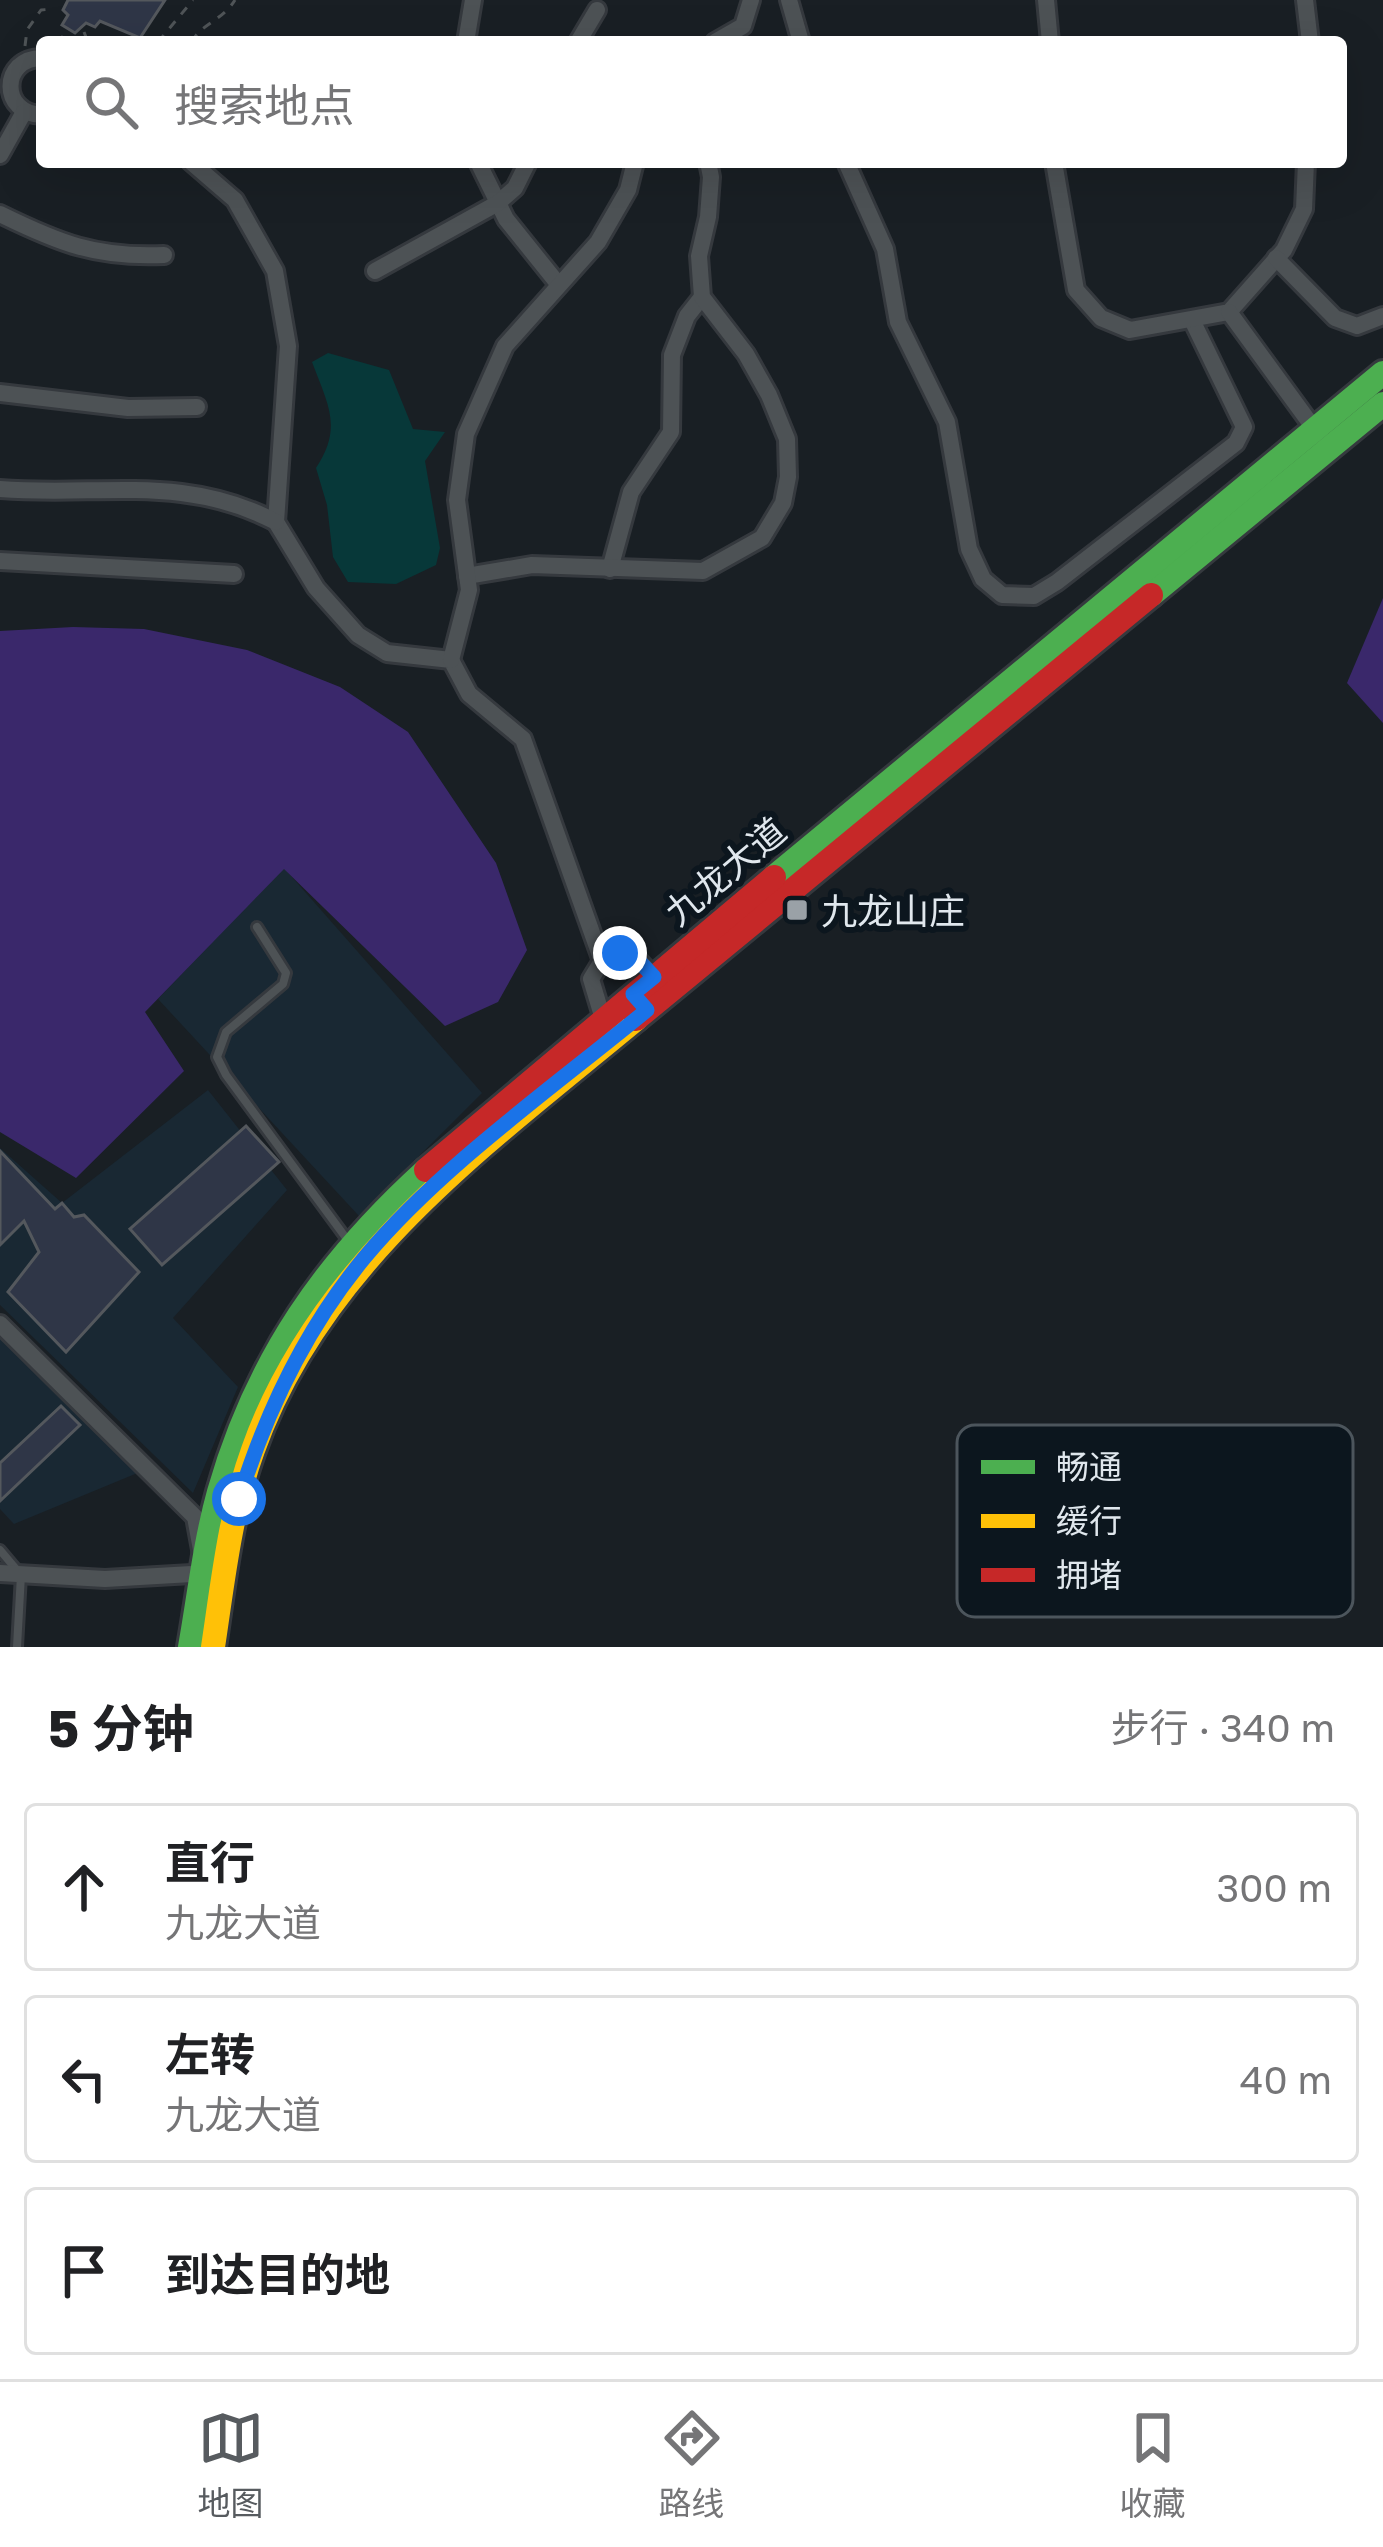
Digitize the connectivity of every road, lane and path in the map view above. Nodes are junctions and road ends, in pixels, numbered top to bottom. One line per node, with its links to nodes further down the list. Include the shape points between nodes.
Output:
1 (33, 0): 10 (path)
2 (193, 0): 14 (path)
3 (235, 0): 15 (path)
4 (473, 0): 16 (street)
5 (751, 0): 18 (street, via 743,26)
6 (789, 0): 19 (street)
7 (1046, 0): 20 (street)
8 (1305, 0): 21 (street)
9 (53, 9): 10 (path)
10 (41, 10): 22 (path)
11 (597, 10): 17 (street)
12 (84, 32): 13 (path)
13 (86, 36)
14 (163, 36)
15 (194, 36)
16 (467, 36)
17 (582, 36)
18 (726, 36)
19 (799, 36)
20 (1048, 36)
21 (1309, 36)
22 (20, 61): 23 (street, via 9,94)
23 (33, 113): 24 (street)
24 (0, 155)
25 (198, 168): 49 (street, via 235,200 275,271 288,346)
26 (481, 168): 33 (street)
27 (525, 168): 33 (street)
28 (634, 168): 38 (street, via 598,242)
29 (710, 168): 39 (street)
30 (850, 168): 42 (street, via 885,249 898,322 947,422 969,549 983,579 1002,595 1034,596 1058,582 1236,443 1244,427 1237,406)
31 (1055, 168): 42 (street, via 1076,290 1100,318 1130,331)
32 (1306, 168): 36 (street, via 1304,208)
33 (498, 203): 37 (street); 38 (street)
34 (0, 214): 35 (street, via 65,246)
35 (164, 255)
36 (1276, 258): 40 (street); 41 (street, via 1335,318 1357,326)
37 (375, 271)
38 (560, 286): 53 (street, via 505,346 466,434 457,500)
39 (702, 297): 51 (street, via 672,355 671,432 631,492); 51 (street, via 746,354 788,439 783,503 762,538 704,571)
40 (1229, 312): 42 (street); 47 (street)
41 (1383, 316)
42 (1192, 320)
43 (1383, 373): 47 (main road, 九龙大道)
44 (0, 393): 46 (street)
45 (1383, 404): 47 (main road, 九龙大道)
46 (197, 407)
47 (1322, 439): 57 (main road, 九龙大道); 58 (main road, 九龙大道)
48 (0, 489): 49 (street, via 192,492)
49 (276, 522): 54 (street, via 316,588 358,635 387,653)
50 (0, 561): 52 (street)
51 (610, 569): 53 (street, via 532,565)
52 (234, 574)
53 (467, 576): 54 (street)
54 (451, 660): 56 (street, via 469,694 523,739)
55 (257, 928): 60 (lane, via 286,973 283,984 226,1032 217,1057)
56 (602, 961): 57 (street, via 620,953); 59 (street, via 590,979)
57 (654, 977): 58 (main road, 九龙大道)
58 (640, 1002): 59 (main road, 九龙大道); 64 (main road, 九龙大道, via 426,1195 348,1280 261,1432)
59 (603, 1019): 60 (main road, 九龙大道, via 418,1173)
60 (350, 1243): 64 (main road, 九龙大道, via 294,1317 244,1418 218,1495)
61 (0, 1324): 64 (street, via 195,1517)
62 (0, 1550): 65 (lane)
63 (0, 1573): 65 (street)
64 (216, 1573): 65 (street); 67 (main road, 九龙大道); 68 (main road, 九龙大道)
65 (21, 1575): 66 (lane)
66 (17, 1647)
67 (190, 1647)
68 (213, 1647)

